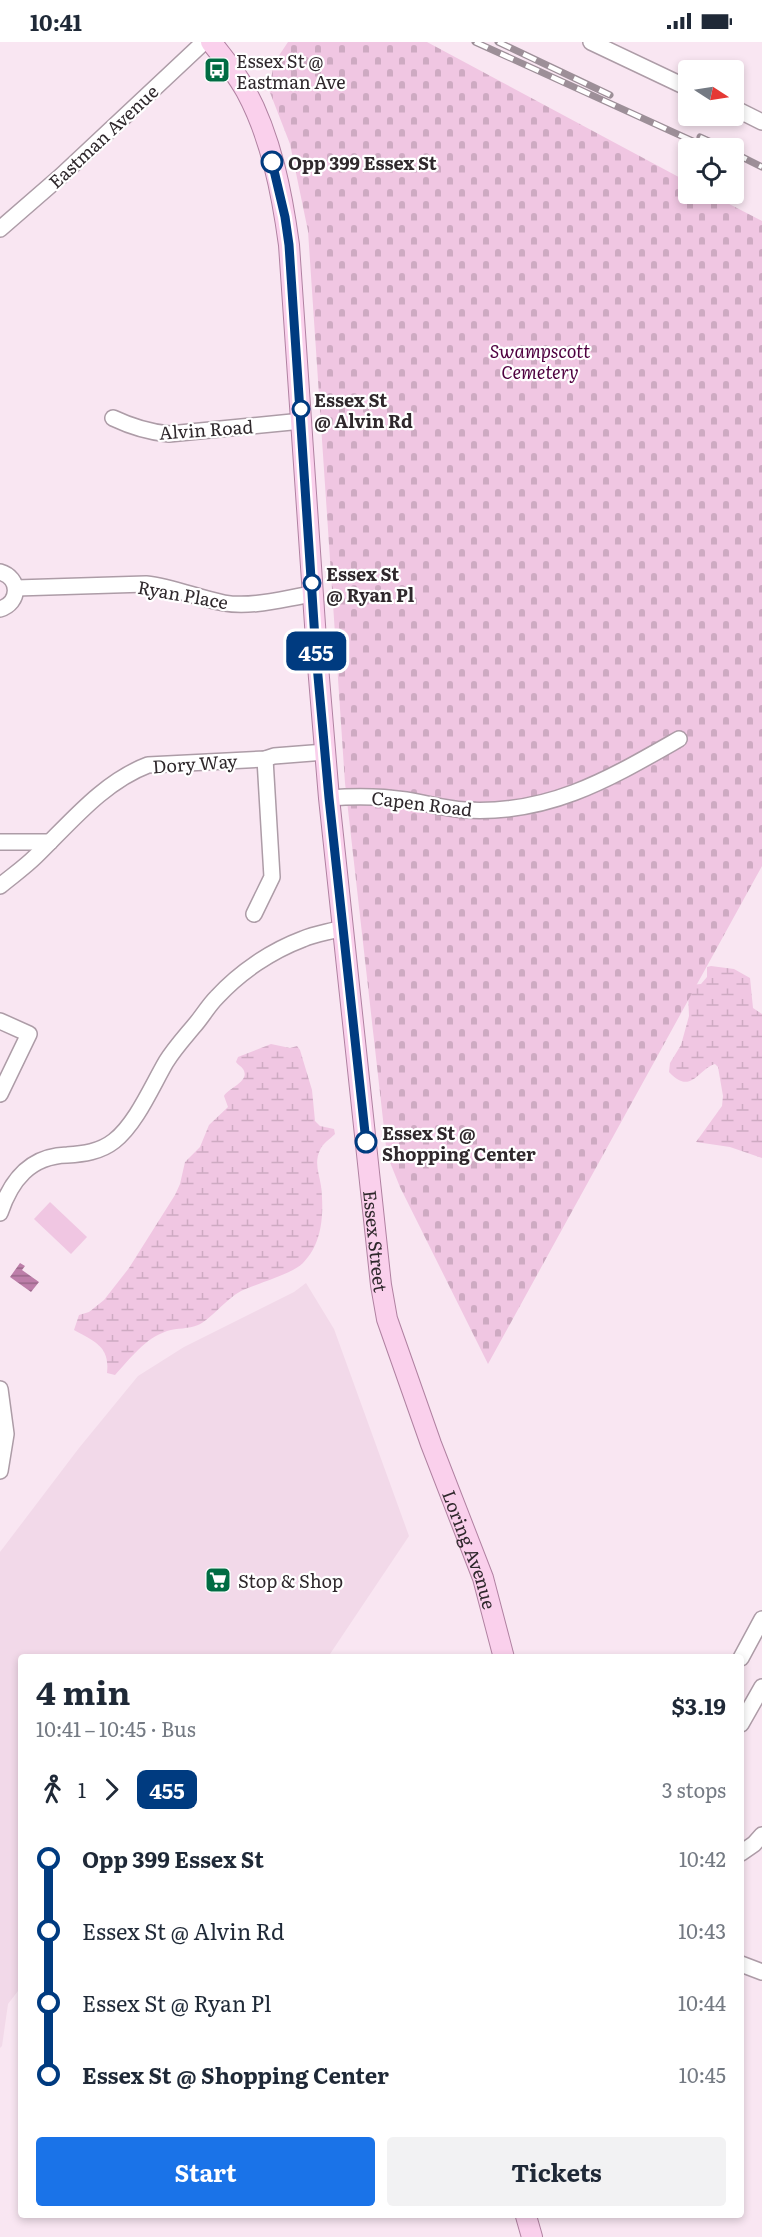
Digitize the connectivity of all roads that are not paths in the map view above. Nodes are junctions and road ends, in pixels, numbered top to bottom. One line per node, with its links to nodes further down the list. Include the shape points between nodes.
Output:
1 (204, 42): 7 (street, Eastman Avenue)
2 (211, 42): 9 (main road, Essex Street, via 236,75 256,113 279,190 289,245)
3 (591, 42): 4 (street)
4 (678, 83)
5 (744, 113): 6 (street)
6 (762, 122)
7 (0, 229)
8 (113, 418): 9 (street, Alvin Road, via 148,432 169,434)
9 (302, 421): 12 (main road, Essex Street)
10 (0, 572): 11 (street, via 10,577)
11 (16, 588): 12 (street, Ryan Place, via 146,584 240,604); 13 (street, via 14,600)
12 (313, 594): 15 (main road, Essex Street)
13 (0, 609)
14 (679, 739): 17 (street, Capen Road, via 593,786 560,799 526,806 488,811 362,795)
15 (325, 752): 16 (street, Dory Way); 17 (main road, Essex Street)
16 (265, 759): 19 (street, Dory Way, via 148,765 119,778); 21 (street, via 272,877)
17 (329, 798): 22 (main road, Essex Street)
18 (0, 842): 19 (street)
19 (50, 842): 20 (street, Dory Way)
20 (0, 886)
21 (254, 914)
22 (342, 928): 25 (street, via 303,939 259,962 235,980 210,1004 168,1058 131,1122 113,1142 92,1152 37,1161 15,1181); 27 (main road, Essex Street, via 383,1296 387,1319)
23 (0, 1021): 24 (street, via 29,1034)
24 (0, 1094)
25 (0, 1213)
26 (0, 1389): 28 (street, via 6,1434)
27 (431, 1444): 30 (main road, Loring Avenue, via 483,1578)
28 (0, 1471)
29 (762, 1619): 31 (street)
30 (503, 1654)
31 (743, 1654)
32 (762, 1688): 33 (street)
33 (744, 1719)
34 (762, 1835): 35 (street)
35 (744, 1850)
36 (744, 1965): 37 (street)
37 (762, 1972)

